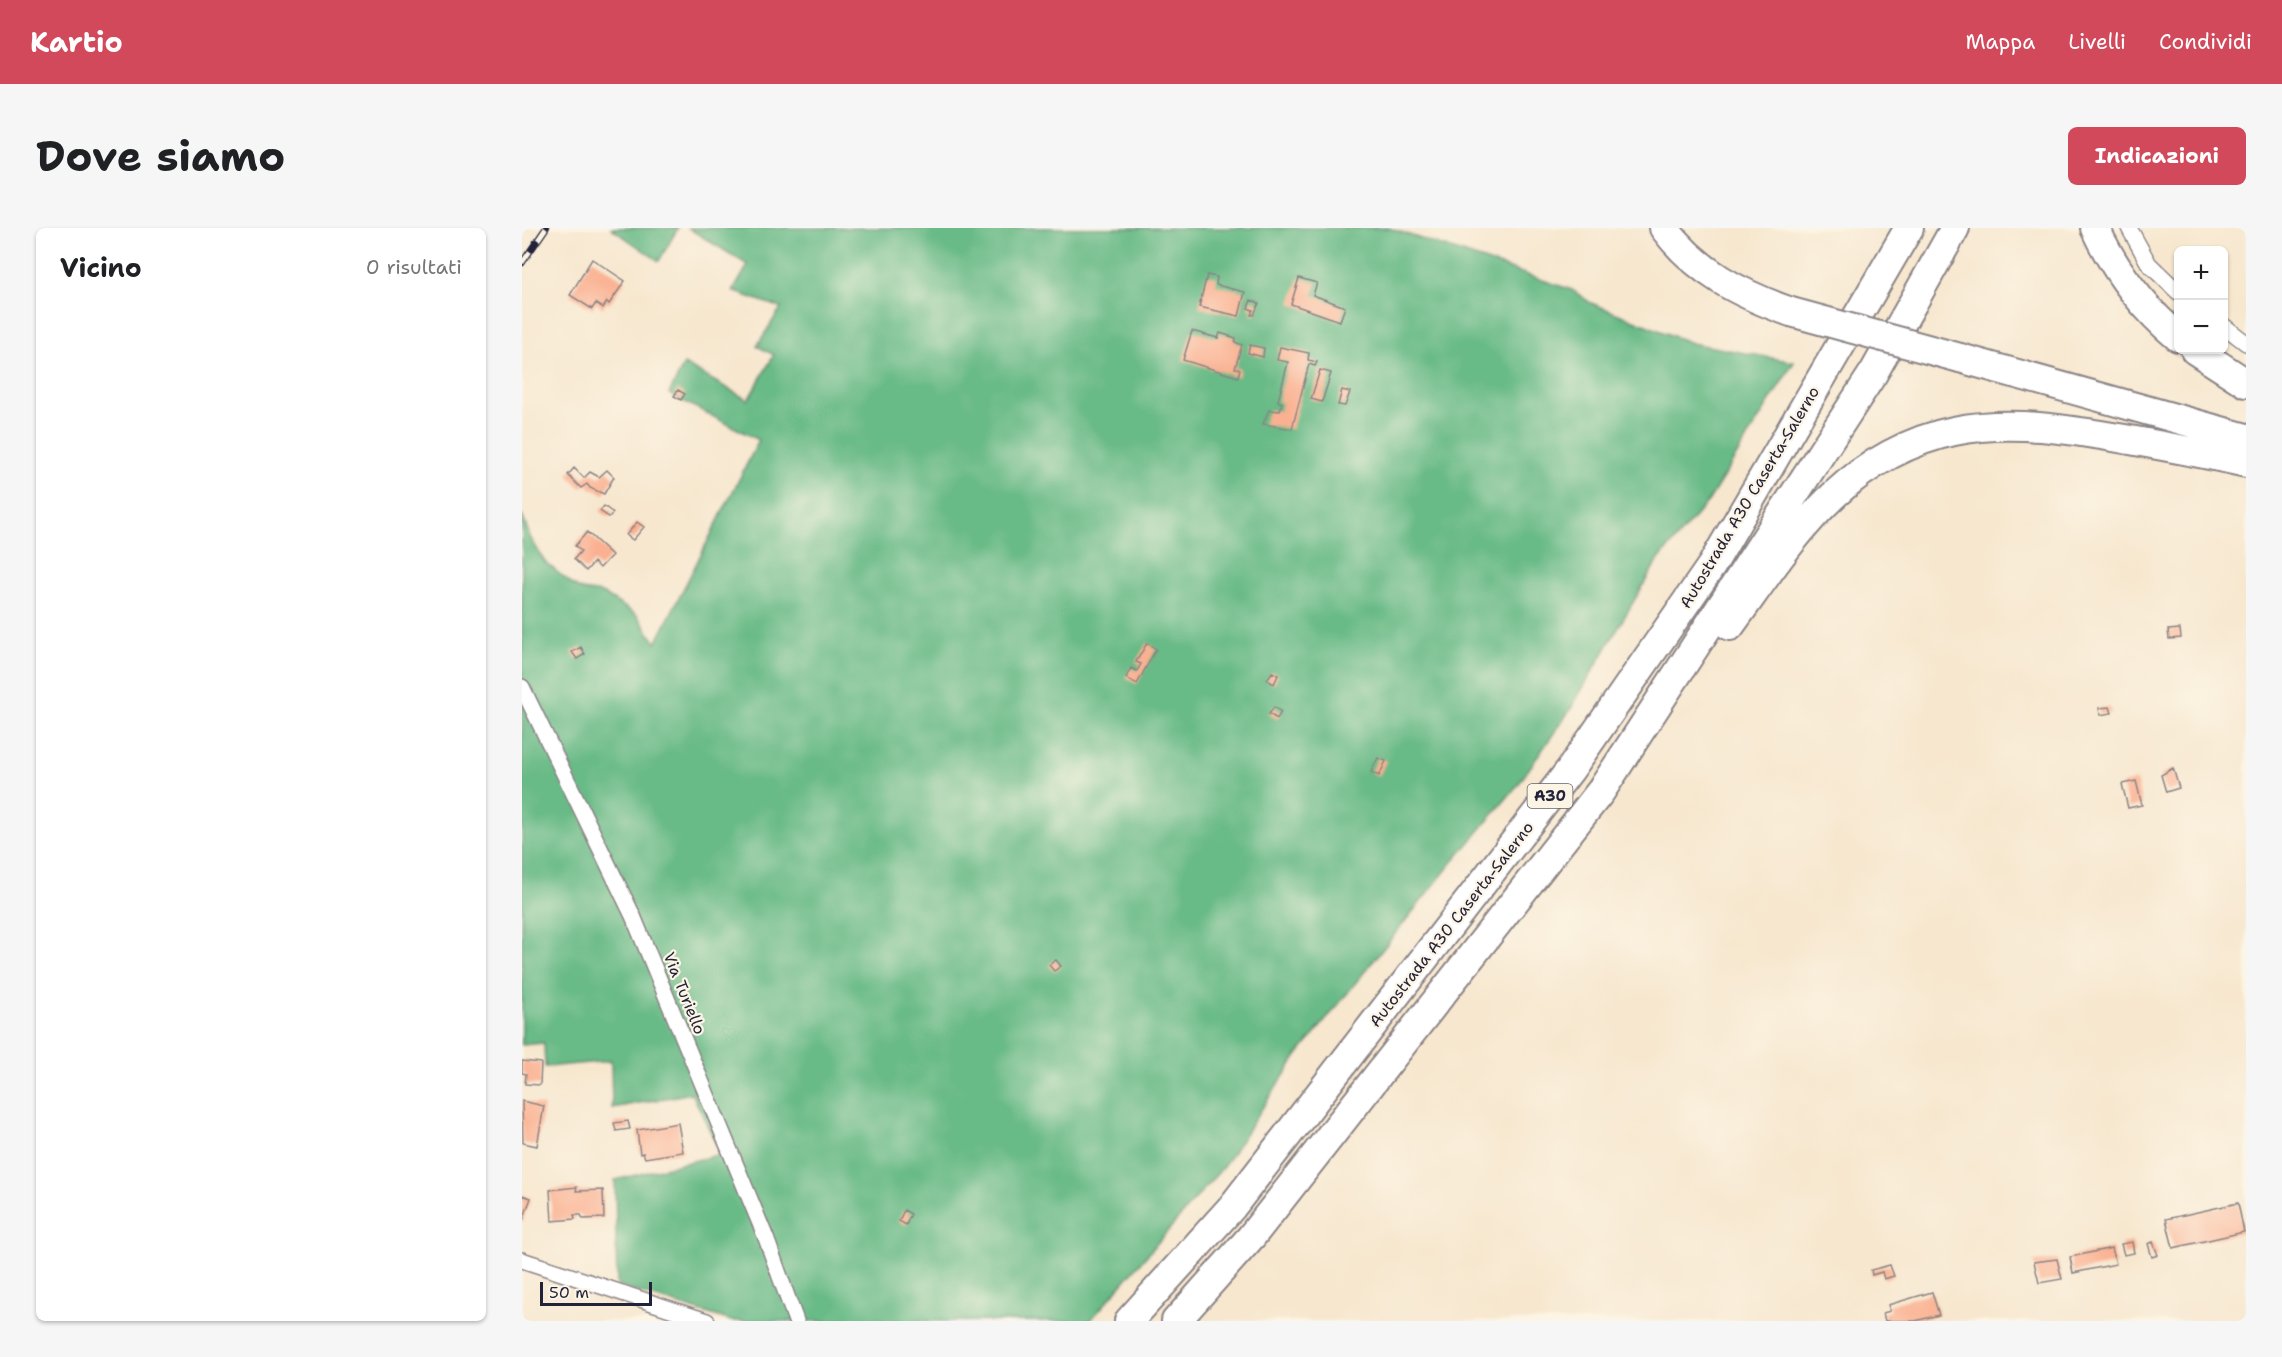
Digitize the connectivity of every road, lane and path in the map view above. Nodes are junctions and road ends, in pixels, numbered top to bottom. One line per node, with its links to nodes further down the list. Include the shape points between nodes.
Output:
1 (1664, 228): 9 (highway, via 1695,263 1741,293)
2 (1682, 228): 9 (highway, via 1725,267)
3 (1889, 228): 19 (highway, via 1860,293 1749,483)
4 (1909, 228): 19 (highway, Autostrada A30 Caserta-Salerno / A30)
5 (1954, 228): 21 (highway, Autostrada A30 Caserta-Salerno / A30, via 1874,372)
6 (2095, 228): 11 (highway, via 2122,277)
7 (2129, 228): 8 (street, via 2149,264)
8 (2174, 287)
9 (1795, 306): 13 (highway)
10 (2228, 330): 12 (street)
11 (2174, 333)
12 (2246, 343)
13 (1963, 352): 16 (highway); 17 (highway)
14 (2200, 354): 15 (highway)
15 (2246, 383)
16 (2246, 424)
17 (2246, 438)
18 (2246, 464): 21 (highway, via 2082,431 2032,426 1954,431 1896,451 1854,478 1814,515 1688,682)
19 (1712, 565): 25 (highway, Autostrada A30 Caserta-Salerno / A30, via 1570,770 1232,1207)
20 (522, 687): 24 (street, Via Turiello, via 633,916 766,1238)
21 (1640, 730): 26 (highway, Autostrada A30 Caserta-Salerno / A30, via 1600,791 1259,1228)
22 (522, 1260): 23 (street)
23 (707, 1321)
24 (796, 1321)
25 (1129, 1321)
26 (1176, 1321)

